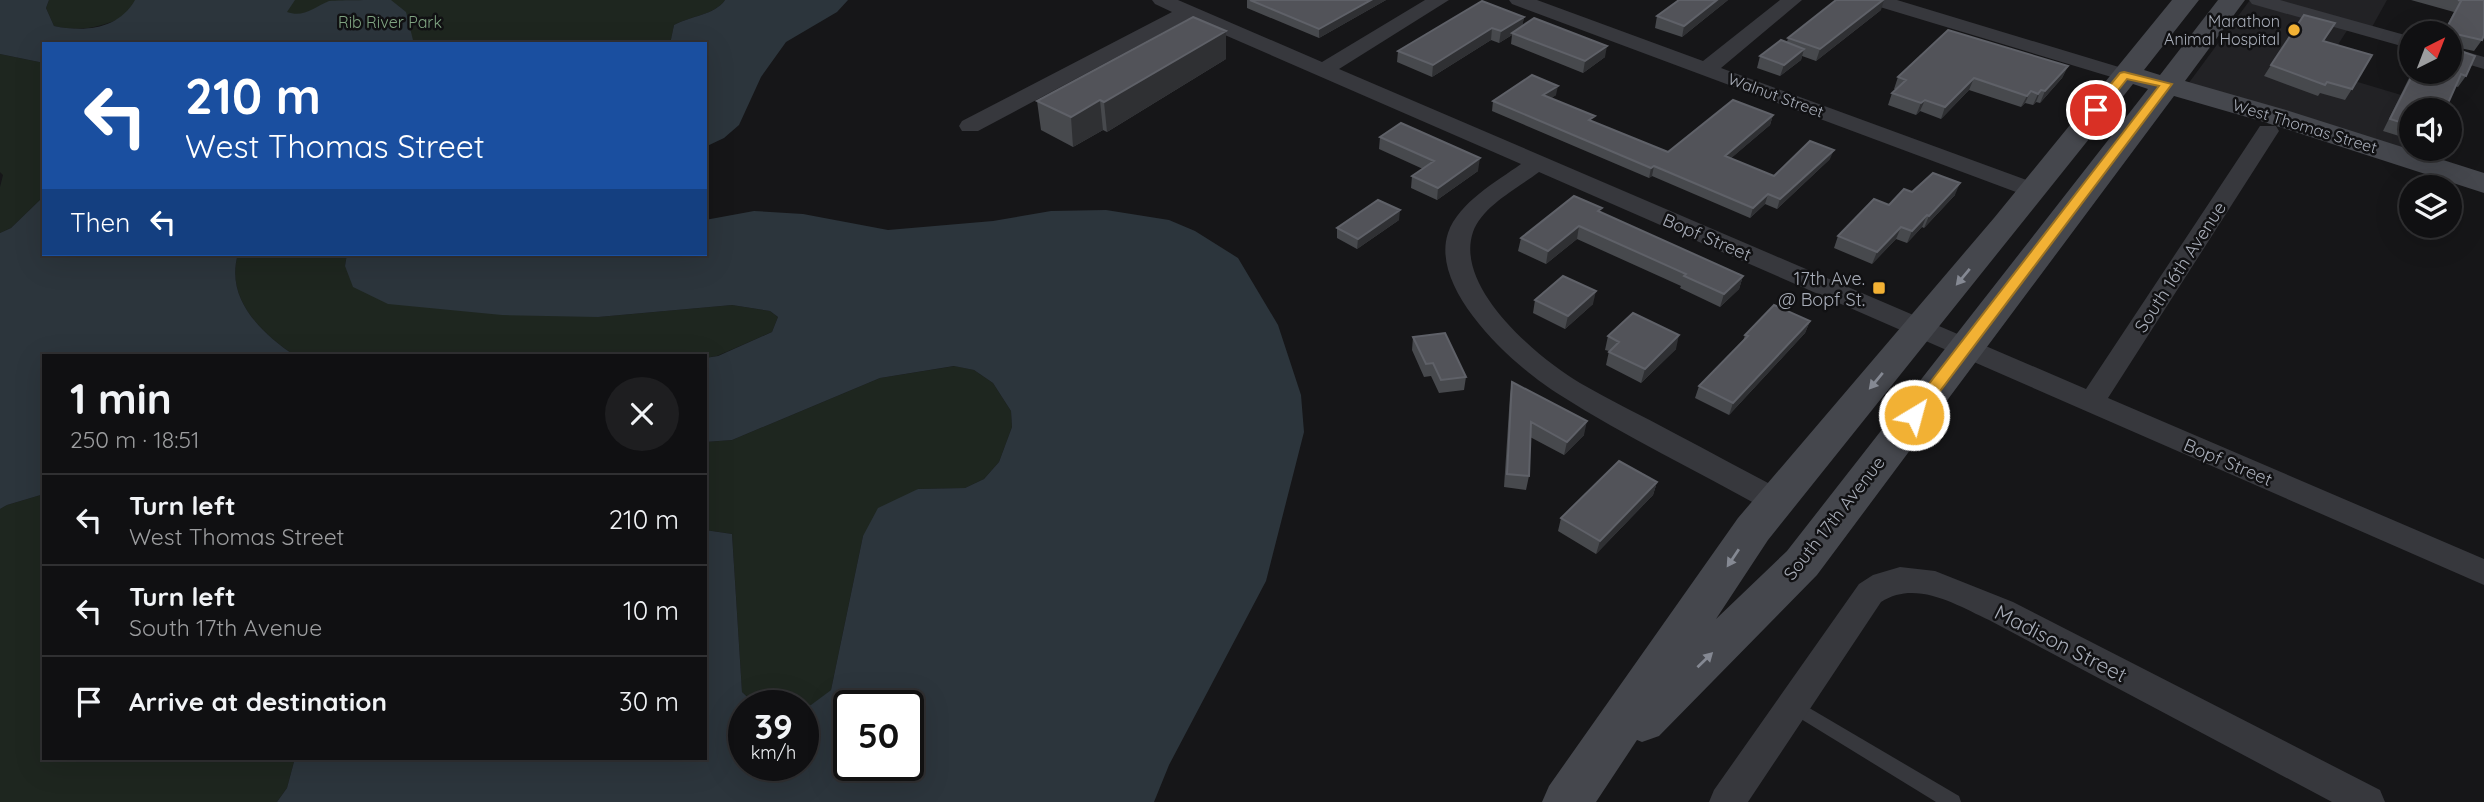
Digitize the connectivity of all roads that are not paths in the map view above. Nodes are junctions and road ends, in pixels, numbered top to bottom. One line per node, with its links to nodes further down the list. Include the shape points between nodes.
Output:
1 (1162, 0): 9 (street, Bopf Street)
2 (1439, 0): 14 (street)
3 (1519, 0): 13 (street, Walnut Street)
4 (1792, 0): 13 (street)
5 (1877, 0): 15 (street, West Thomas Street)
6 (2186, 0): 15 (main road, South 17th Avenue)
7 (2232, 0): 16 (main road, South 17th Avenue)
8 (2259, 0): 10 (street)
9 (1188, 11): 14 (street, Bopf Street); 17 (street)
10 (2399, 39)
11 (2462, 57): 12 (street)
12 (2484, 63)
13 (1706, 69): 22 (street, Walnut Street)
14 (1323, 70): 19 (street, Bopf Street)
15 (2124, 75): 16 (main road, West Thomas Street); 22 (main road, South 17th Avenue)
16 (2163, 88): 18 (main road, West Thomas Street); 21 (main road, West Thomas Street); 26 (main road, South 17th Avenue)
17 (970, 126)
18 (2268, 131): 20 (main road, West Thomas Street); 27 (street, South 16th Avenue)
19 (1537, 163): 25 (street, Bopf Street); 28 (street, via 1471,215 1460,233 1456,250 1465,281 1489,320 1541,371)
20 (2407, 175)
21 (2484, 183)
22 (2032, 190): 25 (main road, South 17th Avenue, one-way to 25)
23 (2462, 193): 24 (main road, West Thomas Street)
24 (2484, 200)
25 (1920, 329): 26 (street, Bopf Street); 28 (main road, South 17th Avenue, one-way to 28)
26 (1965, 348): 27 (street, Bopf Street); 31 (main road, South 17th Avenue, one-way to 26, via 1788,579)
27 (2091, 403): 29 (street, Bopf Street)
28 (1776, 500): 31 (main road, South 17th Avenue, one-way to 31)
29 (2484, 573)
30 (1794, 706): 32 (street); 33 (lane); 34 (street, Madison Street, via 1879,584 1922,581 2001,611)
31 (1576, 789)
32 (1727, 802)
33 (1952, 802)
34 (2367, 802)

